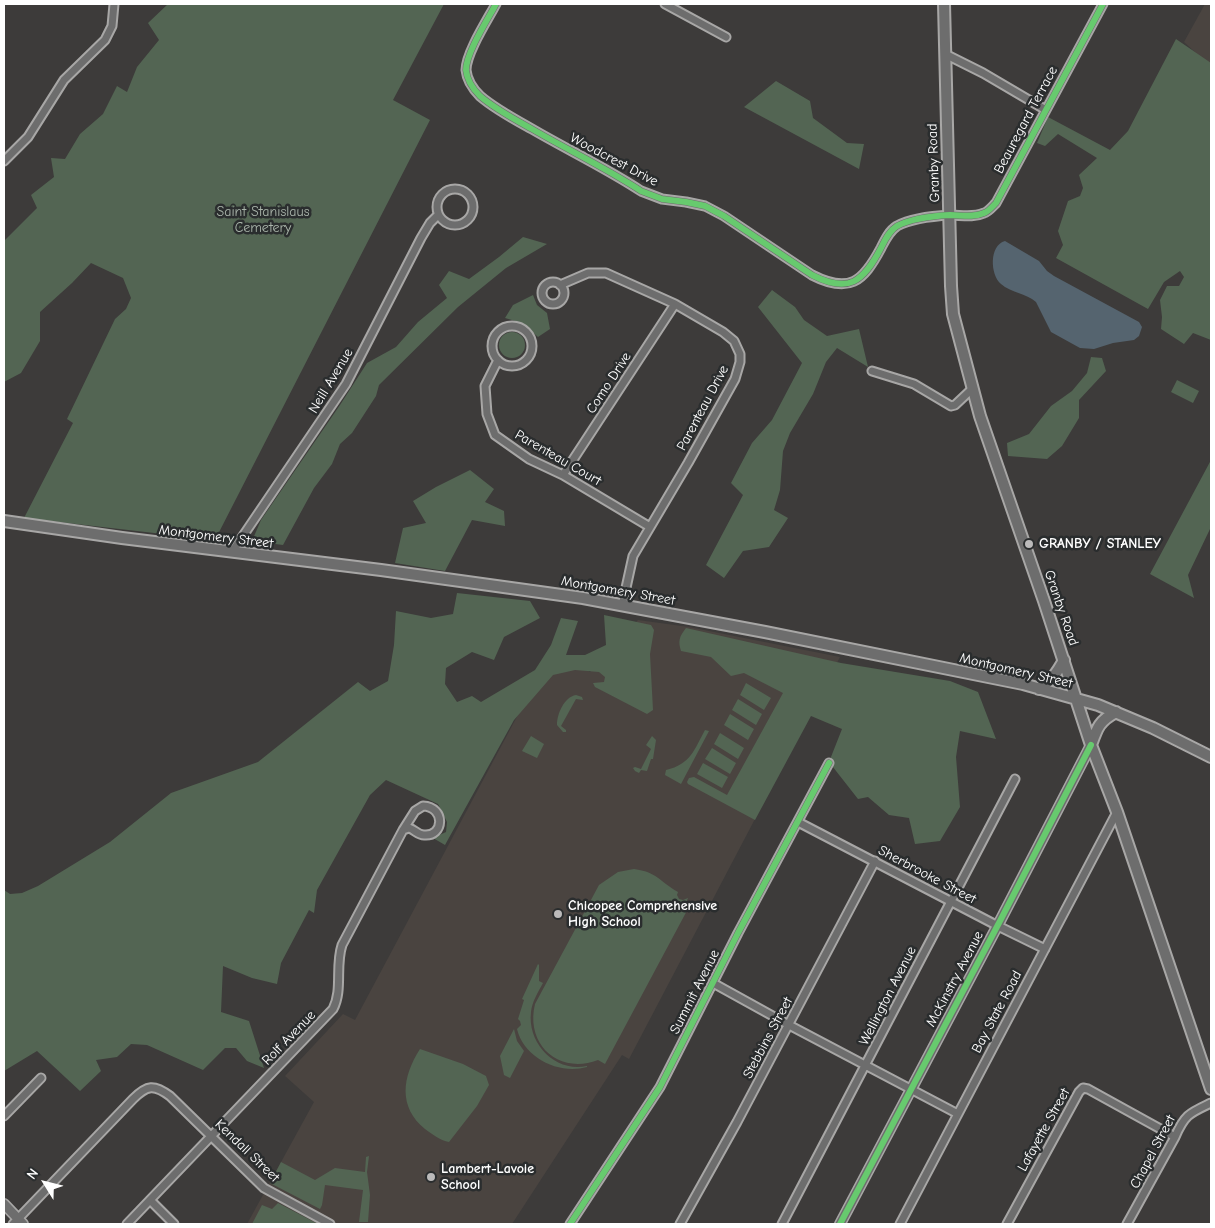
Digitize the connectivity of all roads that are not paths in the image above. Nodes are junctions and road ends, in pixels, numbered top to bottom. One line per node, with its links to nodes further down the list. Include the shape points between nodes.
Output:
1 (114, 4): 9 (street, via 112,26 105,40 64,80 28,137)
2 (496, 4): 11 (street, Woodcrest Drive, via 467,65 470,82 485,100 641,190 662,199 705,206 825,282 841,285 863,277 894,228 901,224)
3 (665, 4): 6 (street)
4 (944, 4): 7 (main road, Granby Road)
5 (1103, 4): 8 (street, Beauregard Terrace)
6 (726, 37)
7 (946, 54): 8 (street); 11 (main road, Granby Road)
8 (1046, 110): 11 (street, Beauregard Terrace, via 996,203 985,213)
9 (4, 161)
10 (438, 215): 10 (street, Neill Avenue, via 447,224 459,226 470,219 473,202 466,192 450,190 440,197); 20 (street, Neill Avenue, via 421,238 346,384)
11 (949, 215): 16 (main road, Granby Road, via 952,314)
12 (560, 285): 13 (street, Parenteau Drive, via 588,273 606,273)
13 (675, 304): 17 (street, Como Drive); 19 (street, Parenteau Drive, via 729,336 738,347 740,362 735,379)
14 (498, 360): 14 (street, via 509,366 522,363 532,347 528,334 510,326 498,332 492,343); 17 (street, Parenteau Court, via 485,386 487,414 495,435 529,459)
15 (872, 371): 16 (street, via 914,384 951,406)
16 (972, 389): 22 (main road, Granby Road)
17 (563, 475): 19 (street, Parenteau Court)
18 (4, 521): 20 (main road, Montgomery Street)
19 (650, 527): 21 (street, Parenteau Drive, via 631,560)
20 (232, 552): 21 (main road, Montgomery Street, via 583,598)
21 (622, 606): 23 (main road, Montgomery Street)
22 (1064, 660): 23 (main road, via 1049,682); 24 (main road, Granby Road)
23 (1039, 688): 24 (main road, Montgomery Street)
24 (1077, 699): 25 (main road, Montgomery Street); 26 (main road, Granby Road)
25 (1116, 712): 26 (main road, via 1097,727); 27 (main road, Montgomery Street)
26 (1091, 745): 30 (main road, Granby Road); 35 (street, McKinstry Avenue)
27 (1211, 757)
28 (829, 763): 31 (street, Summit Avenue)
29 (1015, 779): 34 (street, Wellington Avenue)
30 (1117, 812): 36 (street, Bay State Road); 42 (main road, Granby Road)
31 (798, 822): 33 (street, Sherbrooke Street); 37 (street, Summit Avenue)
32 (403, 830): 32 (street, Rolf Avenue, via 409,828 420,835 430,835 437,829 438,815 428,806 418,808); 46 (street, Rolf Avenue, via 342,945 338,957 337,999 333,1009)
33 (875, 862): 34 (street, Sherbrooke Street); 38 (street, Stebbins Street)
34 (951, 902): 35 (street, Sherbrooke Street); 39 (street, Wellington Avenue)
35 (998, 926): 36 (street, Sherbrooke Street); 41 (street, McKinstry Avenue)
36 (1045, 949): 44 (street, Bay State Road)
37 (714, 983): 38 (street); 54 (street, Summit Avenue, via 660,1087)
38 (789, 1025): 39 (street); 55 (street, Stebbins Street)
39 (867, 1065): 41 (street); 56 (street, Wellington Avenue)
40 (41, 1078): 45 (street)
41 (911, 1089): 44 (street); 57 (street, McKinstry Avenue)
42 (1211, 1089)
43 (1211, 1103): 47 (street, Chapel Street, via 1186,1116)
44 (958, 1114): 58 (street, Bay State Road)
45 (4, 1116)
46 (212, 1136): 48 (street, Rolf Avenue); 50 (street, Kendall Street, via 170,1096 153,1087 145,1089); 53 (street, Kendall Street, via 264,1188)
47 (1175, 1137): 59 (street, Lafayette Street, via 1083,1088); 60 (street, Chapel Street)
48 (150, 1200): 51 (street, Rolf Avenue); 52 (street)
49 (4, 1204): 50 (street)
50 (18, 1222)
51 (127, 1224)
52 (174, 1224)
53 (330, 1224)
54 (570, 1224)
55 (680, 1224)
56 (782, 1224)
57 (840, 1224)
58 (900, 1224)
59 (1007, 1224)
60 (1127, 1224)

